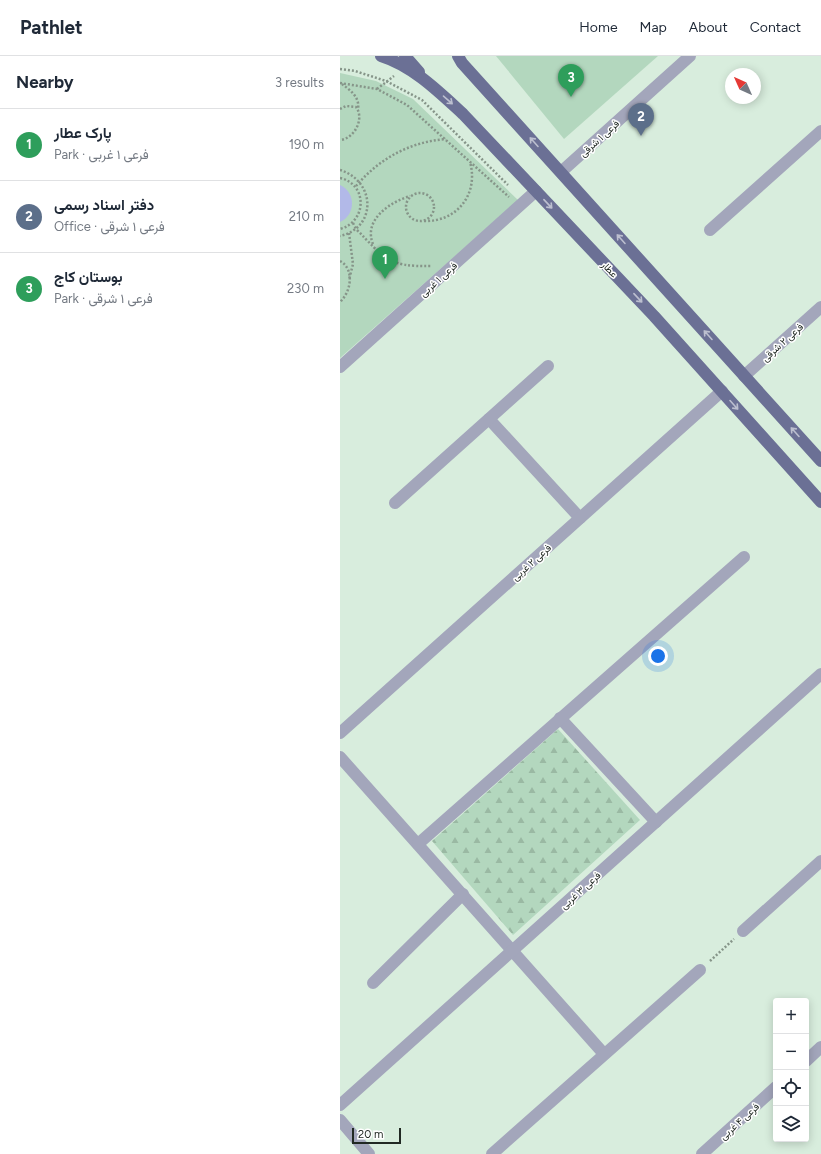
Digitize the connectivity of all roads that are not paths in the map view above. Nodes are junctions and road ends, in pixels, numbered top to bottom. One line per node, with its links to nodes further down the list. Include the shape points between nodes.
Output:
1 (381, 56): 4 (main road, عطار)
2 (690, 56): 6 (street, فرعی ۱ شرقی)
3 (459, 58): 6 (main road, one-way to 3)
4 (405, 62): 7 (main road, عطار, one-way to 7, via 463,114)
5 (821, 131): 8 (street)
6 (561, 172): 12 (main road, one-way to 6)
7 (536, 191): 11 (street, فرعی ۱ غربی); 13 (main road, عطار, one-way to 13)
8 (710, 230)
9 (821, 307): 12 (street, فرعی ۲ شرقی)
10 (548, 366): 14 (street)
11 (340, 367)
12 (744, 376): 15 (main road, one-way to 12)
13 (722, 391): 16 (main road, عطار, one-way to 16); 18 (street, فرعی ۲ غربی)
14 (489, 419): 17 (street); 18 (street)
15 (821, 461)
16 (821, 502)
17 (395, 504)
18 (580, 518): 22 (street, فرعی ۲ غربی)
19 (744, 557): 21 (street)
20 (821, 674): 24 (street, فرعی ۳ غربی)
21 (560, 718): 24 (street); 25 (street)
22 (340, 733)
23 (340, 757): 25 (street)
24 (656, 822): 29 (street, فرعی ۳ غربی)
25 (418, 844): 27 (street)
26 (821, 861): 28 (street)
27 (463, 894): 29 (street); 31 (street)
28 (743, 931)
29 (513, 950): 33 (street); 36 (street, فرعی ۳ غربی)
30 (700, 970): 33 (street)
31 (373, 984)
32 (821, 1047): 34 (street)
33 (604, 1054): 39 (street)
34 (809, 1057)
35 (773, 1090): 40 (street, فرعی ۴ غربی)
36 (340, 1105)
37 (340, 1120): 38 (street)
38 (364, 1152)
39 (492, 1154)
40 (702, 1154)

